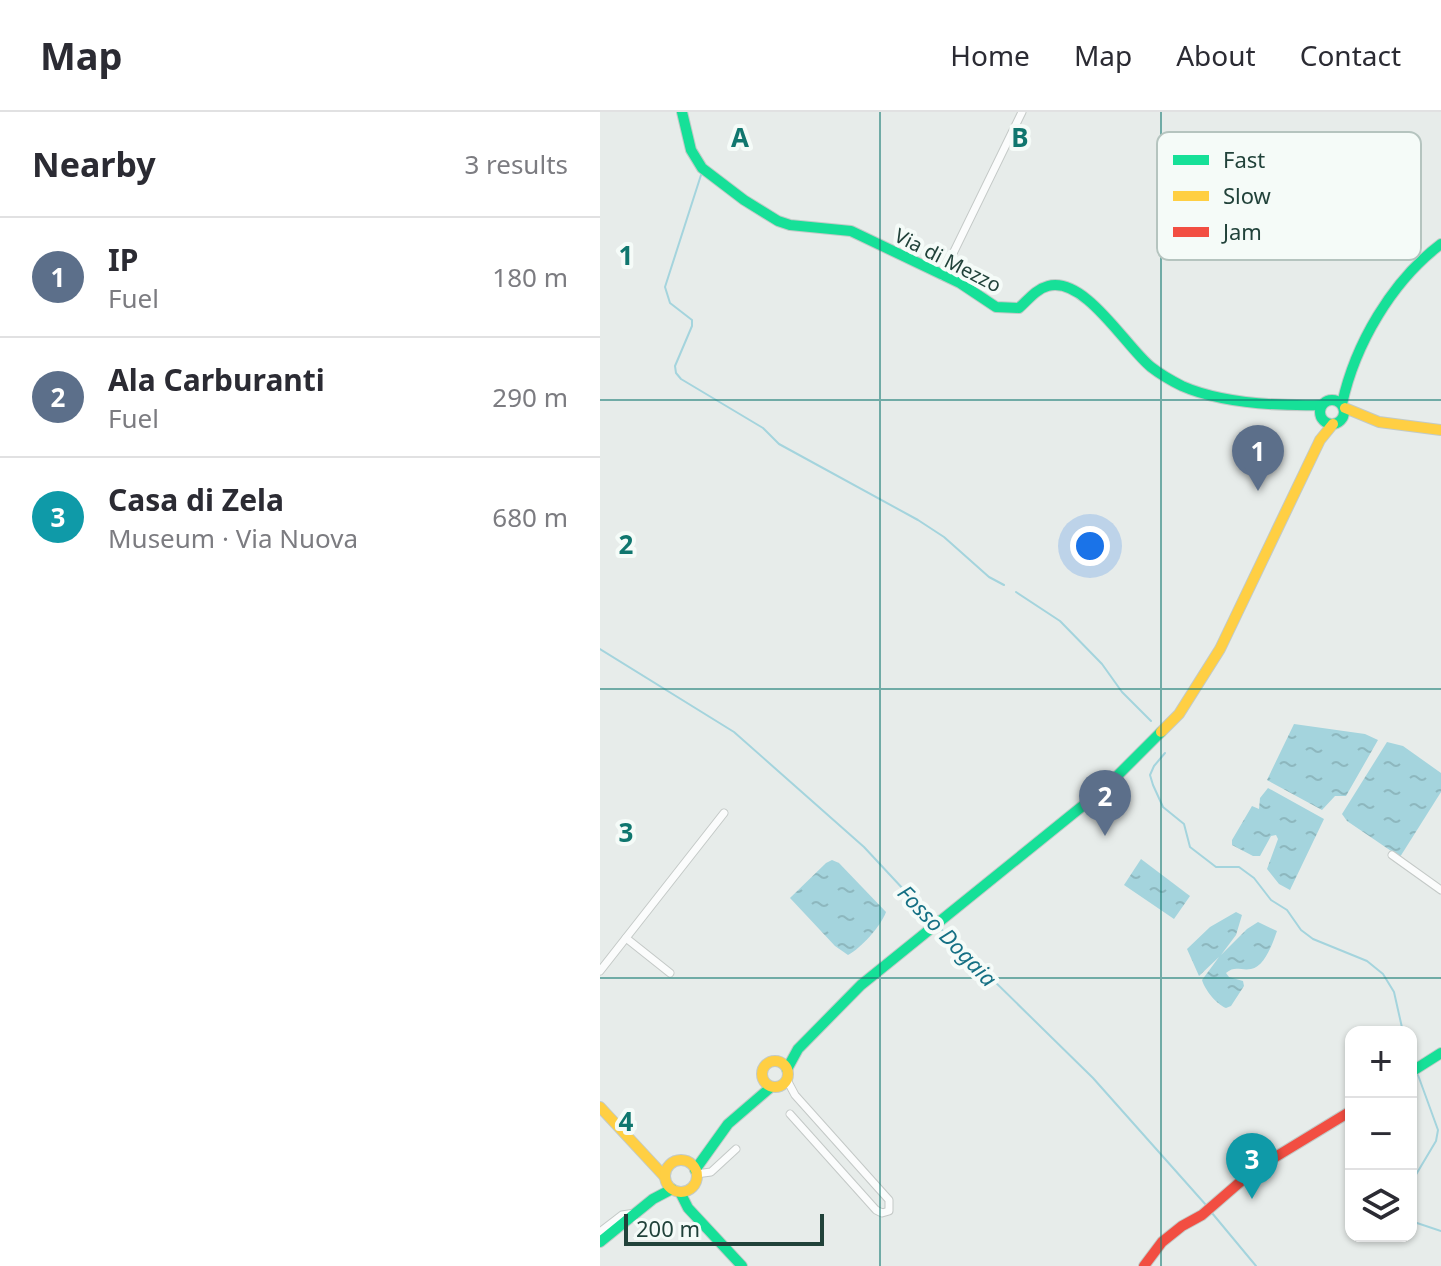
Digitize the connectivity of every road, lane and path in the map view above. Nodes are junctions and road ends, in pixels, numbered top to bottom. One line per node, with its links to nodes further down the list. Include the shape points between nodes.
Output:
1 (682, 112): 4 (main road, Via di Mezzo, via 691,150 702,168 758,210 790,225 851,231)
2 (1022, 112): 4 (street)
3 (1441, 244): 5 (main road, via 1405,274 1384,303)
4 (942, 276): 5 (main road, Via di Mezzo, via 996,307 1019,308 1054,285 1073,290 1151,366 1184,387)
5 (1332, 412): 6 (main road); 13 (main road, via 1220,649 1179,714 1106,787 861,985)
6 (1441, 430)
7 (724, 813): 10 (street)
8 (1392, 855): 9 (street)
9 (1439, 885)
10 (626, 938): 11 (street); 12 (street)
11 (600, 971)
12 (670, 973)
13 (798, 1049): 15 (main road); 18 (main road)
14 (1441, 1053): 16 (main road)
15 (777, 1062): 17 (main road, via 766,1065); 18 (main road)
16 (1417, 1068)
17 (762, 1078): 18 (main road); 19 (main road)
18 (781, 1081): 19 (main road); 23 (street)
19 (753, 1100): 28 (main road)
20 (600, 1107): 26 (main road)
21 (790, 1114): 25 (street)
22 (1345, 1115): 35 (main road, via 1254,1170 1162,1242)
23 (837, 1142): 25 (street); 25 (street, via 889,1200 889,1211 876,1210)
24 (736, 1149): 28 (street, via 713,1170)
25 (824, 1154)
26 (648, 1161): 27 (main road); 29 (main road)
27 (671, 1164): 28 (main road, via 679,1161); 29 (main road)
28 (693, 1169): 29 (main road, via 695,1182)
29 (674, 1186): 30 (main road); 34 (main road)
30 (635, 1213): 32 (street, via 622,1215); 33 (main road)
31 (600, 1220): 32 (street)
32 (604, 1229)
33 (600, 1242)
34 (742, 1266)
35 (1144, 1266)

